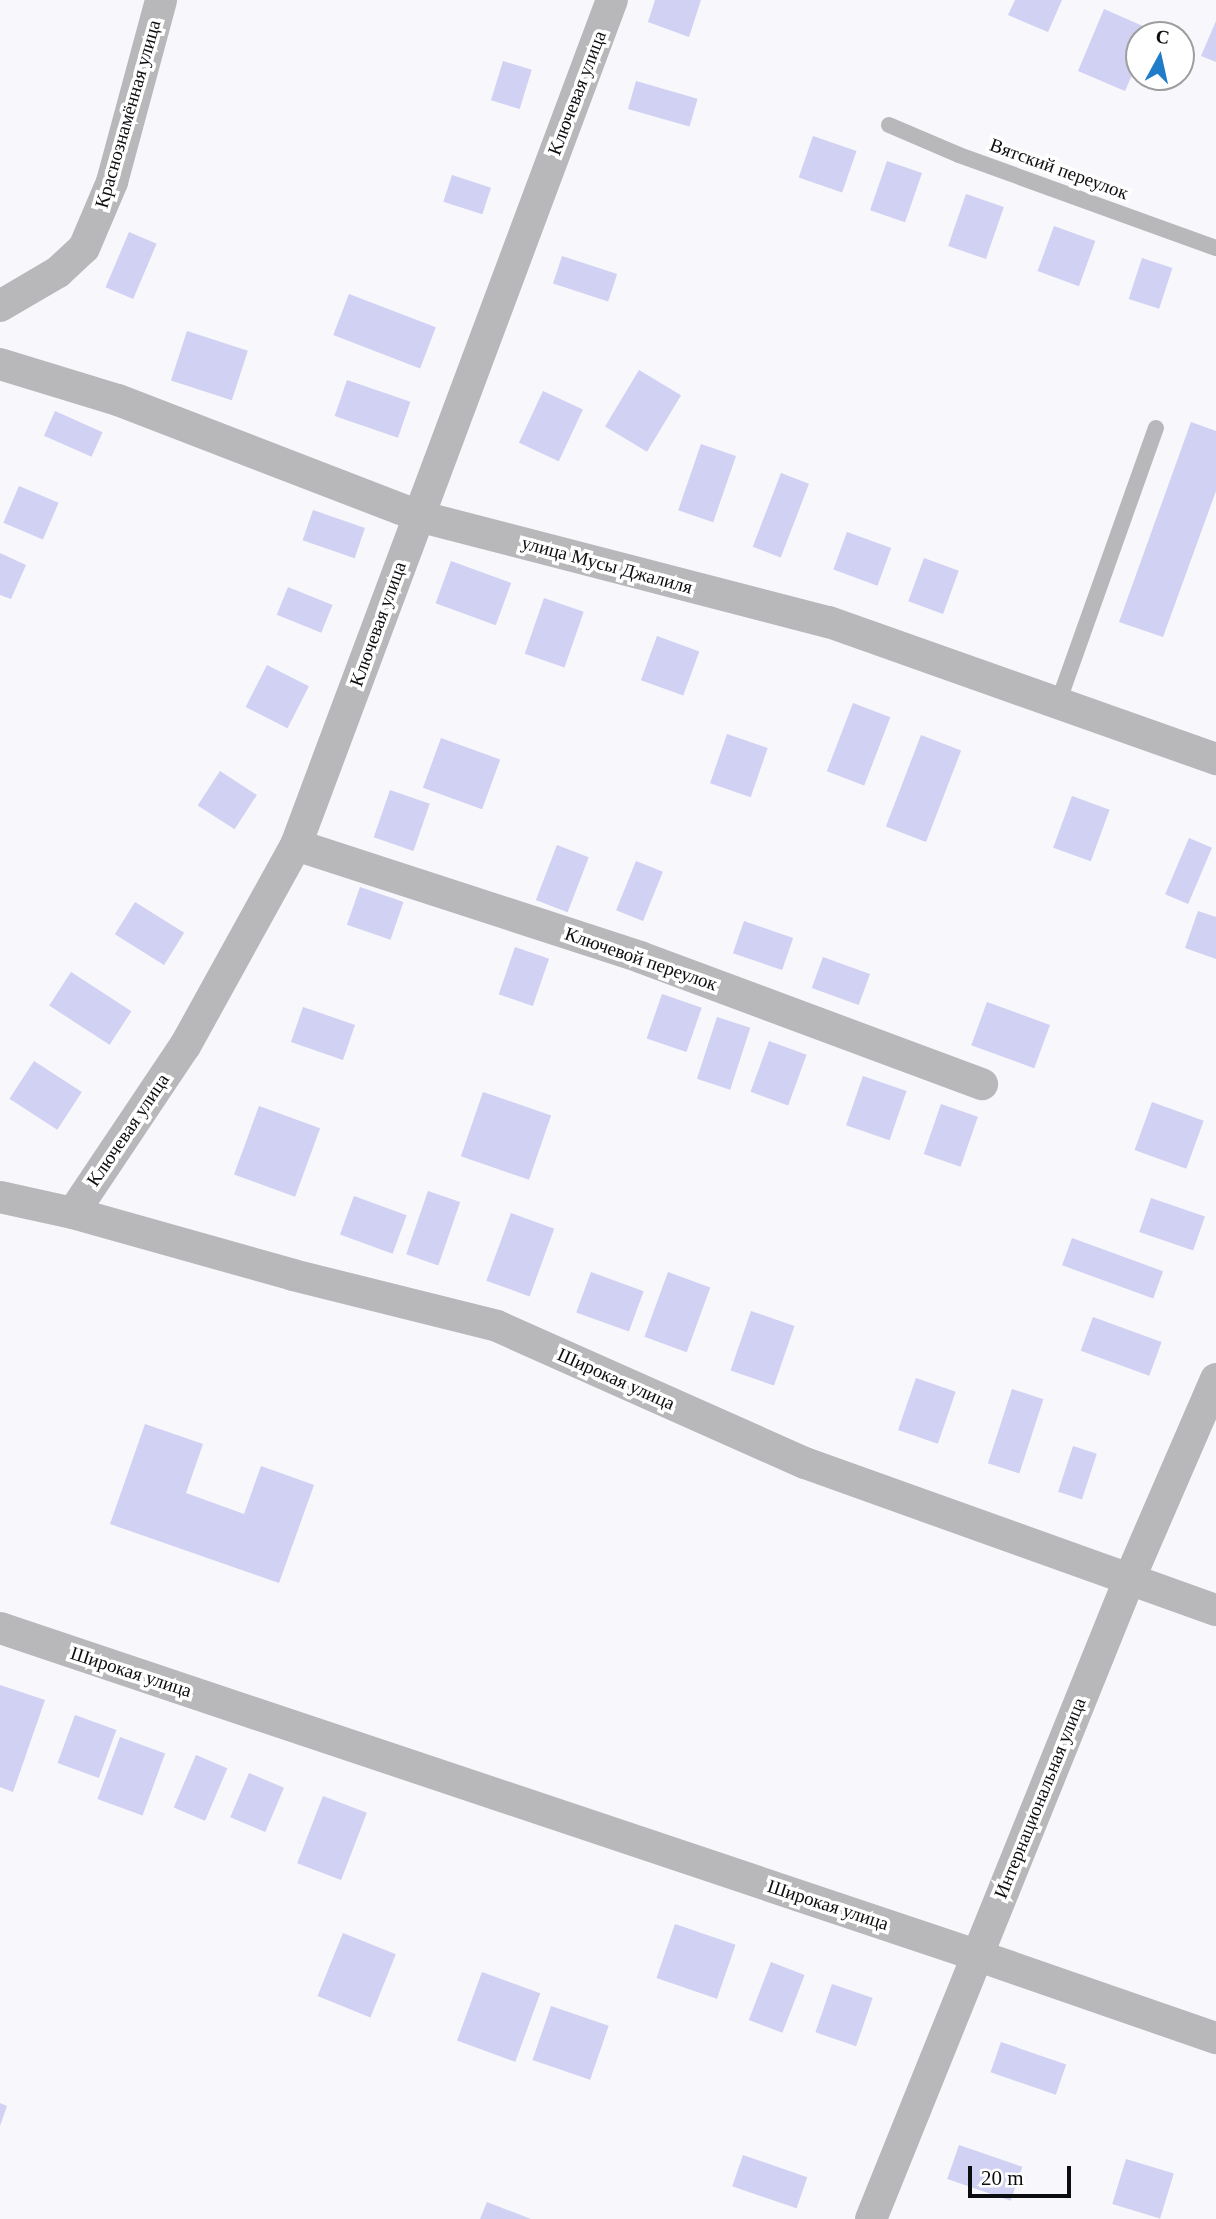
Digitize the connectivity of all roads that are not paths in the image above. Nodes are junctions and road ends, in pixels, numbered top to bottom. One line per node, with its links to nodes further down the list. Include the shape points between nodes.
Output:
1 (161, 0): 5 (street, Краснознамённая улица, via 112,182 85,248 58,272)
2 (612, 0): 8 (street, Ключевая улица)
3 (889, 125): 4 (lane, Вятский переулок)
4 (1216, 248)
5 (0, 306)
6 (0, 365): 8 (street, улица Мусы Джалиля, via 118,400)
7 (1156, 428): 9 (lane)
8 (418, 516): 9 (street, улица Мусы Джалиля, via 829,622); 11 (street, Ключевая улица)
9 (1058, 703): 10 (street, улица Мусы Джалиля)
10 (1216, 759)
11 (296, 845): 12 (street, Ключевой переулок, via 640,957); 14 (street, Ключевая улица, via 185,1046)
12 (982, 1084)
13 (0, 1197): 14 (street, Широкая улица)
14 (73, 1213): 16 (street, Широкая улица, via 497,1326 806,1463)
15 (1216, 1379): 16 (street, Интернациональная улица)
16 (1129, 1580): 17 (street, Широкая улица); 19 (street, Интернациональная улица)
17 (1216, 1610)
18 (0, 1628): 19 (street, Широкая улица)
19 (976, 1955): 20 (street, Широкая улица); 21 (street, Интернациональная улица)
20 (1216, 2038)
21 (871, 2219)

